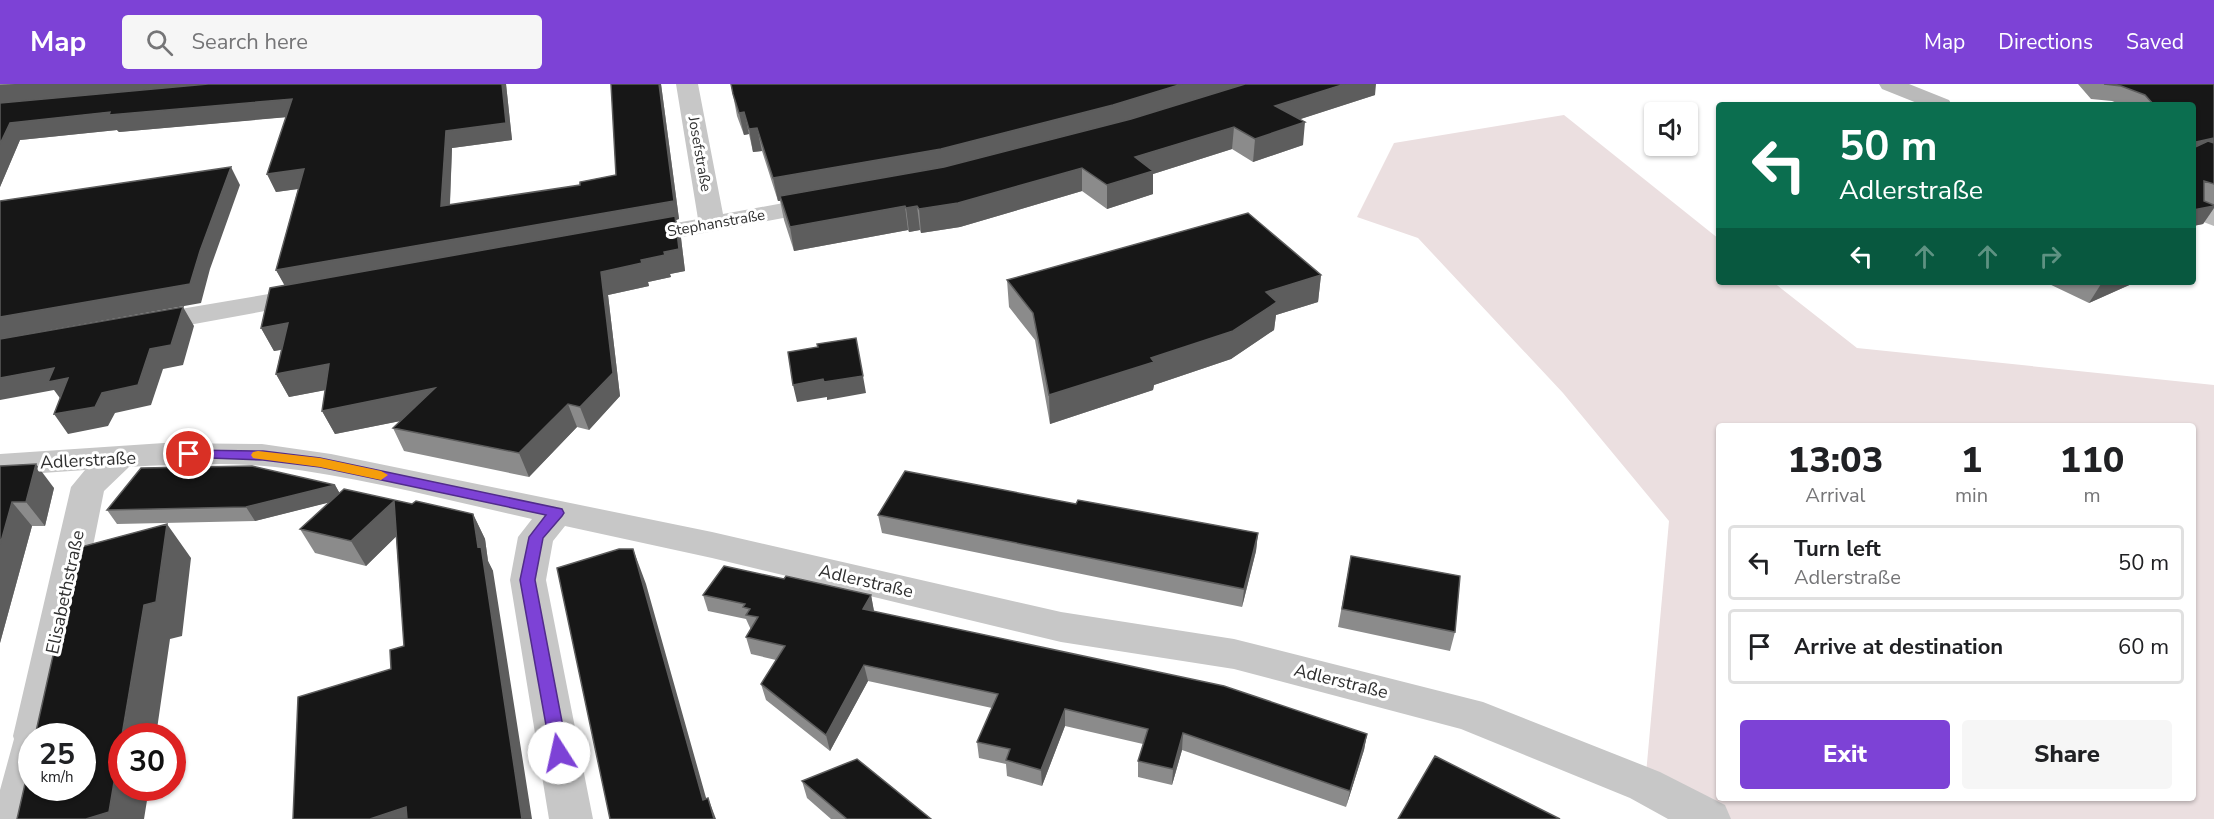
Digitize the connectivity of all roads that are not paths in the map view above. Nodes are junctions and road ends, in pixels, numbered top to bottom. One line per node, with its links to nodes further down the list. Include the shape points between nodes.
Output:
1 (687, 84): 7 (street, Josefstraße)
2 (1890, 84): 3 (main road)
3 (1934, 102)
4 (853, 198): 7 (street, Stephanstraße)
5 (2196, 210): 6 (main road)
6 (2214, 218)
7 (712, 224): 8 (street, Stephanstraße)
8 (607, 243)
9 (338, 290): 10 (street)
10 (117, 329)
11 (117, 459): 12 (street, Adlerstraße); 13 (street, Adlerstraße, via 189,454 320,462); 14 (street, Elisabethstraße, via 88,487)
12 (0, 465)
13 (557, 513): 17 (street, via 536,537 528,580); 18 (street, Adlerstraße, via 1061,627 1234,654 1468,714 1645,785)
14 (37, 723)
15 (19, 801): 16 (street)
16 (15, 819)
17 (571, 819)
18 (1708, 819)

